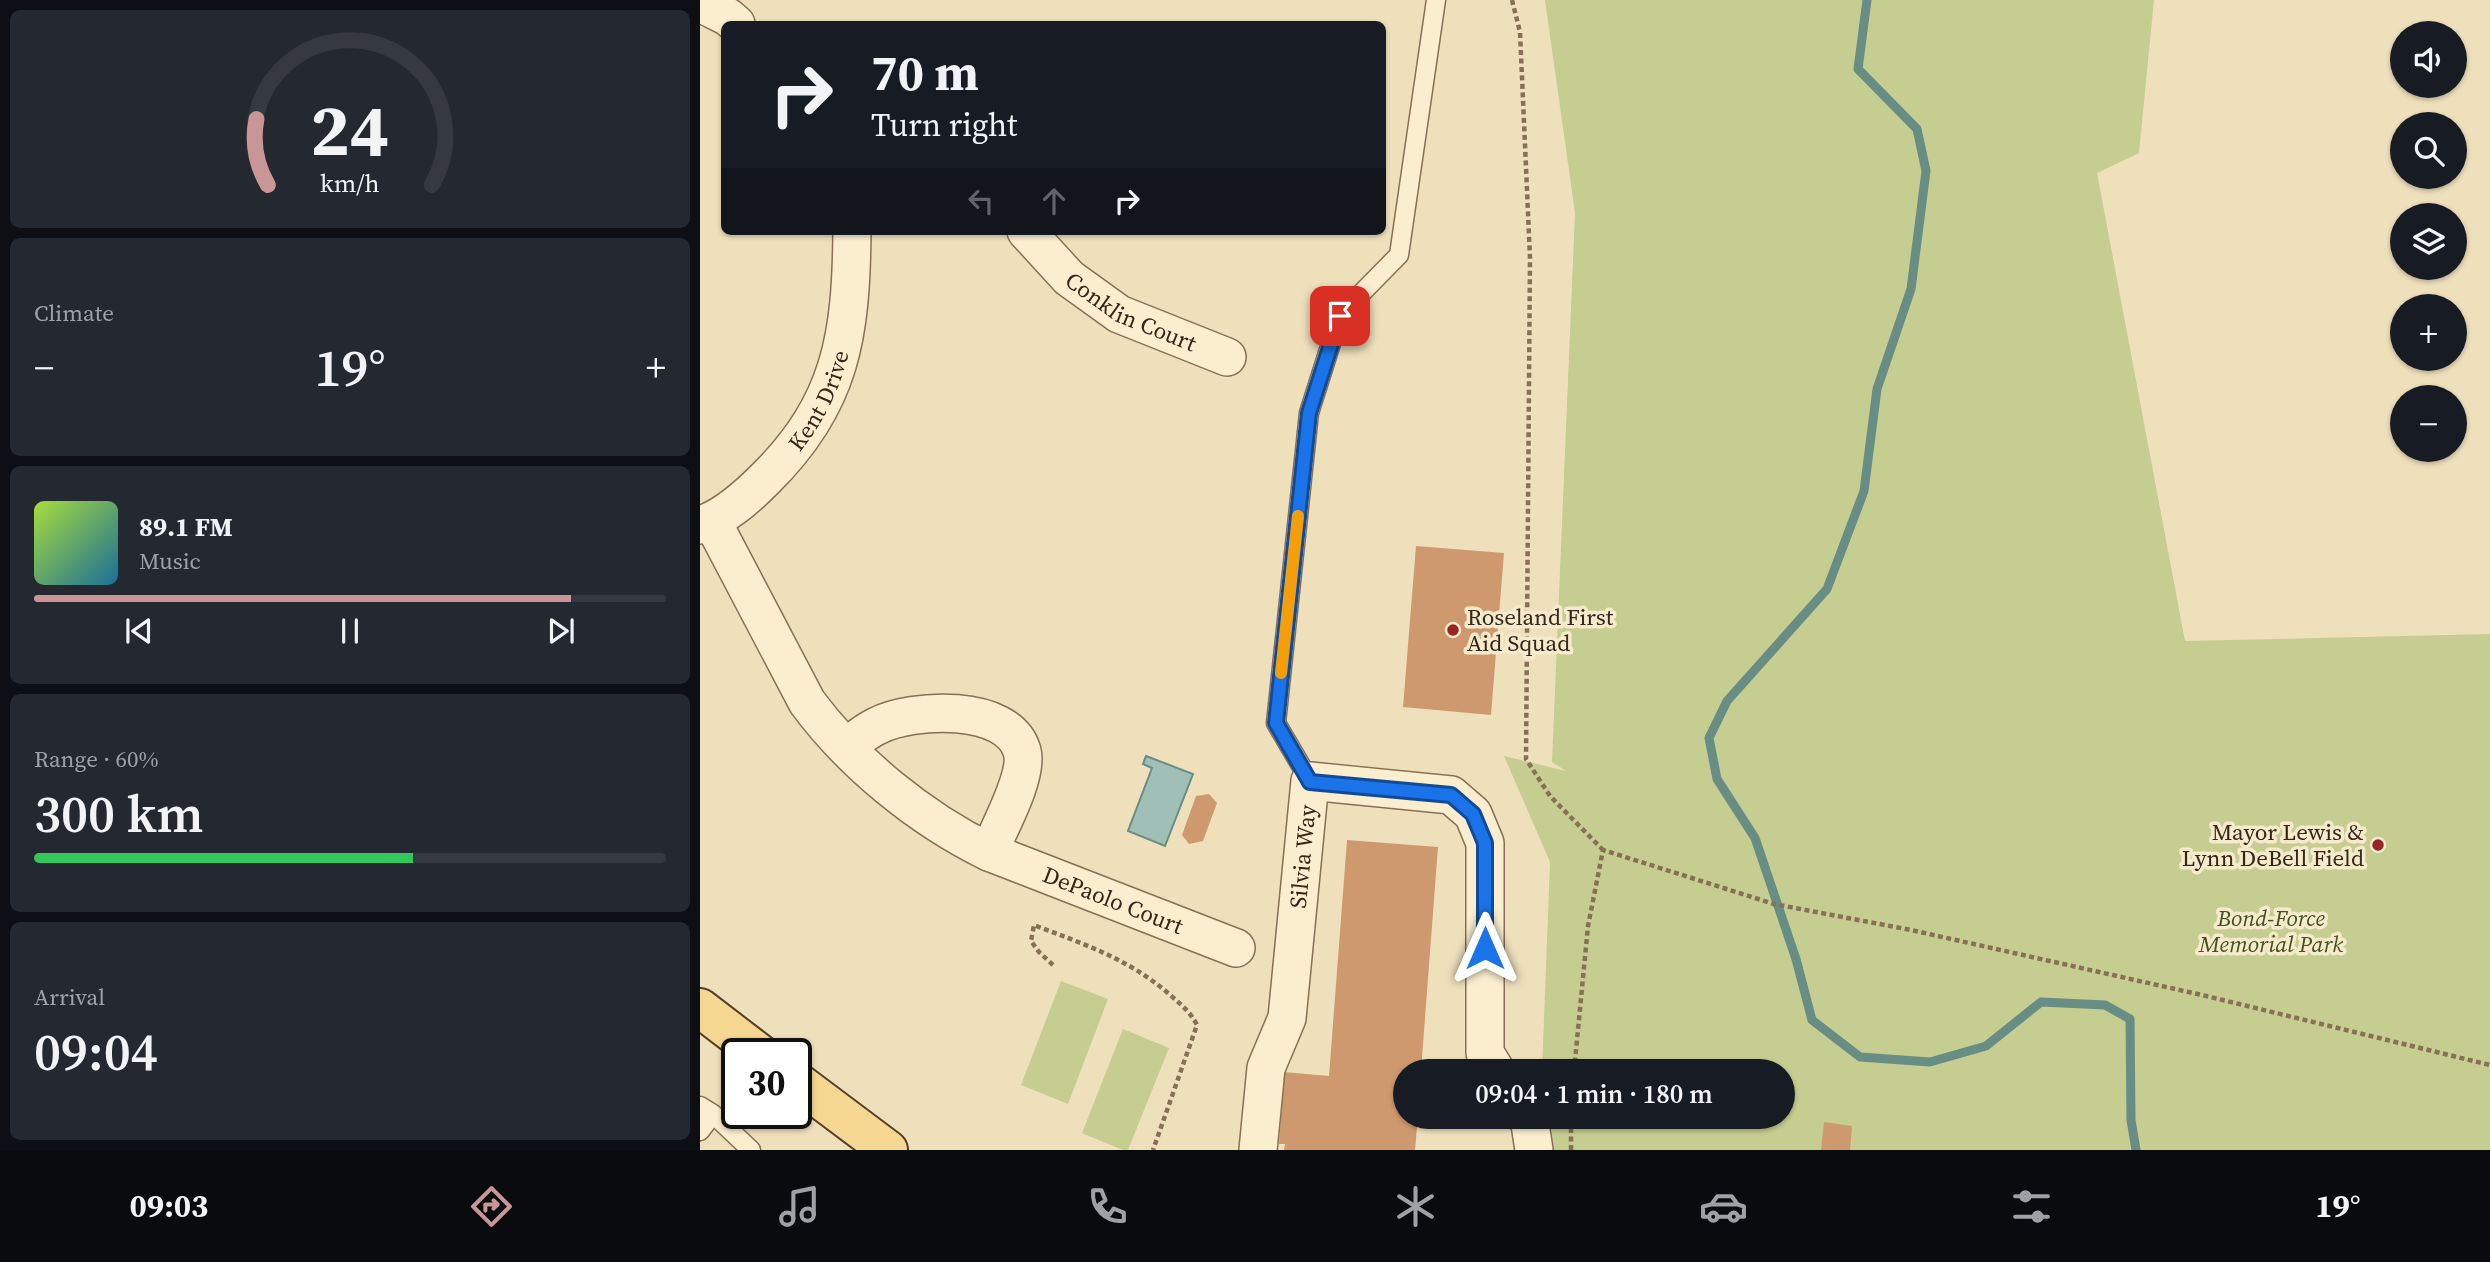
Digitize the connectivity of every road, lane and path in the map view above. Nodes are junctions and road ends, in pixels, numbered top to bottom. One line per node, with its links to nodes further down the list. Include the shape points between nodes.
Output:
1 (1436, 0): 8 (lane, via 1399,255 1340,316 1309,413 1276,723)
2 (1512, 0): 9 (path, via 1520,32 1530,258 1526,759 1550,796)
3 (852, 235): 6 (street, Kent Drive, via 844,345 811,424 751,492)
4 (1041, 238): 5 (street, Conklin Court, via 1069,278 1119,314)
5 (1227, 357)
6 (706, 523): 7 (street, DePaolo Court, via 807,702)
7 (846, 747): 10 (street, DePaolo Court, via 932,820); 10 (street, via 878,725 911,715 968,715 997,724 1013,736 1022,751 1023,772)
8 (1310, 782): 15 (street, Silvia Way, via 1451,795 1473,814 1485,843 1485,1053); 26 (street, Silvia Way, via 1287,1018 1266,1068)
9 (1603, 850): 16 (path, via 1588,926); 17 (path, via 1774,904 2202,995)
10 (989, 852): 11 (street, DePaolo Court)
11 (1236, 948)
12 (1053, 965): 25 (path, via 1031,941 1034,925 1120,959 1191,1013 1197,1025)
13 (700, 1008): 14 (main road)
14 (739, 1038)
15 (1489, 1059)
16 (1575, 1059)
17 (2490, 1065)
18 (812, 1093): 24 (main road)
19 (706, 1110): 22 (lane); 23 (lane)
20 (1532, 1129): 27 (street)
21 (1572, 1129): 28 (path)
22 (700, 1131)
23 (751, 1150)
24 (888, 1150)
25 (1153, 1150)
26 (1258, 1150)
27 (1534, 1150)
28 (1571, 1150)

